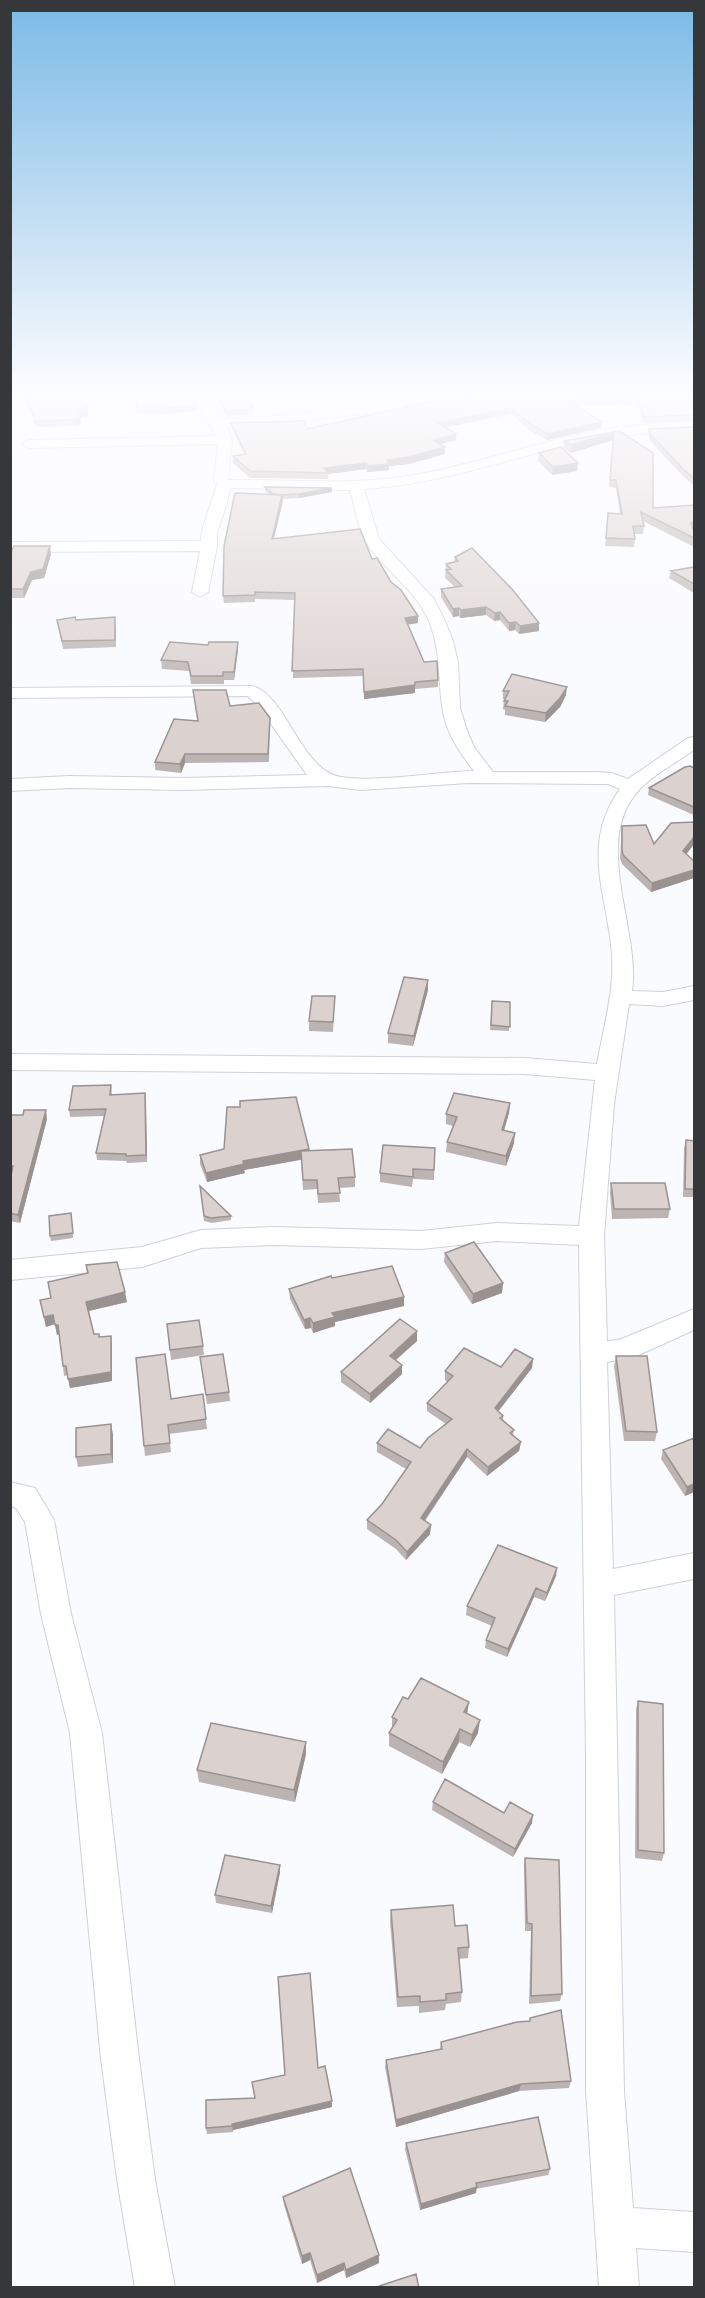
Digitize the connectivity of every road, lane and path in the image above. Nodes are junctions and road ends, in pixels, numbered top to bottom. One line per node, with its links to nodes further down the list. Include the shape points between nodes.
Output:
1 (219, 505): 3 (street, via 209,532)
2 (362, 505): 8 (street, via 372,540 428,602 436,619 449,663 451,708 465,748)
3 (209, 546): 4 (street); 5 (street)
4 (10, 547)
5 (200, 592)
6 (10, 693): 9 (street, via 252,691 265,703 310,769)
7 (694, 742): 11 (street)
8 (488, 777): 9 (street, via 361,784); 11 (street, via 611,778)
9 (328, 780): 10 (street)
10 (10, 785)
11 (631, 787): 13 (street, via 620,802 608,840 623,958)
12 (694, 993): 13 (street, via 663,999)
13 (620, 997): 15 (street)
14 (10, 1062): 15 (street, via 525,1066)
15 (608, 1073): 16 (street)
16 (591, 1236): 17 (street, via 497,1232 421,1240 274,1236 201,1239 142,1257); 19 (street)
17 (10, 1270)
18 (694, 1319): 19 (street, via 621,1350)
19 (594, 1353): 22 (street)
20 (10, 1494): 25 (street, via 25,1497 39,1520 56,1614 86,1733 122,2070)
21 (694, 1566): 22 (street)
22 (599, 1585): 23 (street, via 605,2091)
23 (614, 2227): 24 (street); 26 (street)
24 (694, 2232)
25 (155, 2288)
26 (619, 2288)

